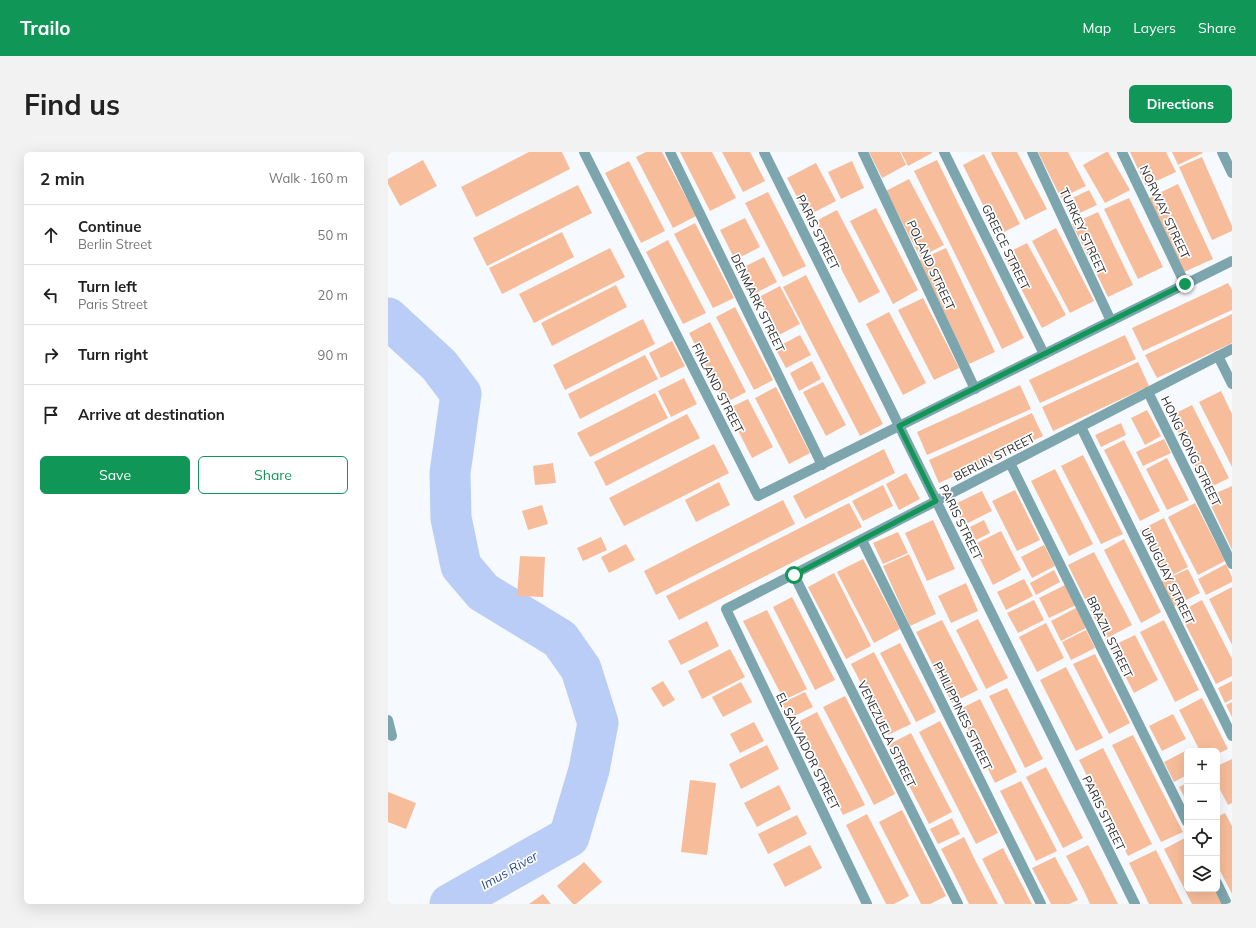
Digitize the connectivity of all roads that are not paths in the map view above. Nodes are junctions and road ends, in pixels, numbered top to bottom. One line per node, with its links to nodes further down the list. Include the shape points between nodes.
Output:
1 (584, 152): 22 (street, FINLAND STREET, via 758,496)
2 (670, 152): 22 (street, DENMARK STREET)
3 (764, 152): 19 (street, PARIS STREET)
4 (863, 152): 17 (street, POLAND STREET)
5 (944, 152): 14 (street, GREECE STREET)
6 (1032, 152): 12 (street, TURKEY STREET)
7 (1122, 152): 11 (street, NORWAY STREET)
8 (1222, 152): 9 (street)
9 (1232, 173)
10 (1232, 260): 11 (street, FINLAND STREET)
11 (1185, 284): 12 (street, FINLAND STREET)
12 (1111, 321): 14 (street, FINLAND STREET)
13 (1232, 349): 15 (street, BERLIN STREET)
14 (1044, 354): 17 (street, FINLAND STREET)
15 (1218, 356): 16 (street); 18 (street, BERLIN STREET)
16 (1232, 384)
17 (975, 389): 19 (street, FINLAND STREET)
18 (1148, 392): 20 (street, BERLIN STREET); 25 (street, HONG KONG STREET)
19 (899, 426): 22 (street, FINLAND STREET); 23 (street, PARIS STREET)
20 (1081, 427): 21 (street, BERLIN STREET); 30 (street, URUGUAY STREET)
21 (1010, 463): 23 (street, BERLIN STREET); 31 (street, BRAZIL STREET)
22 (822, 465)
23 (936, 501): 24 (street, BERLIN STREET); 36 (street, PARIS STREET)
24 (862, 540): 26 (street, BERLIN STREET); 35 (street, PHILIPPINES STREET)
25 (1232, 564)
26 (794, 575): 27 (street, BERLIN STREET); 34 (street, VENEZUELA STREET)
27 (726, 609): 33 (street, EL SALVADOR STREET)
28 (388, 720): 29 (street, via 392,736)
29 (388, 732)
30 (1232, 736)
31 (1186, 820)
32 (1220, 889): 37 (street)
33 (867, 904)
34 (958, 904)
35 (1041, 904)
36 (1135, 904)
37 (1227, 904)

